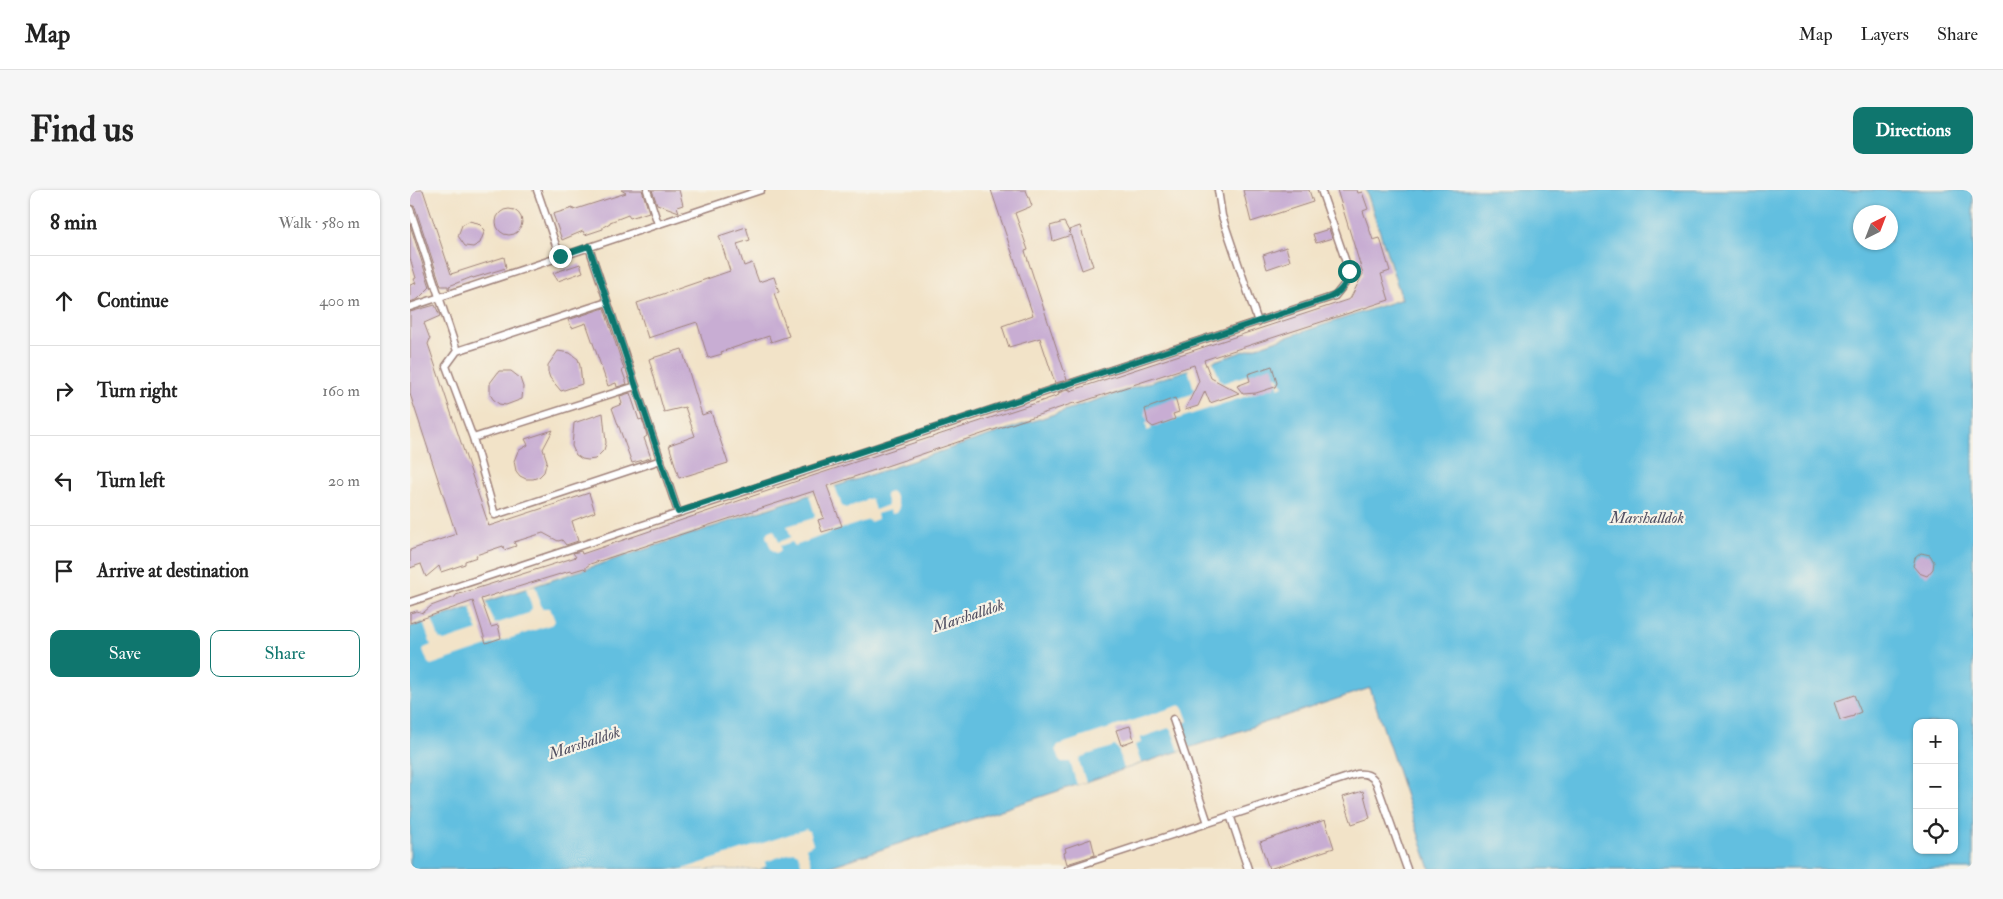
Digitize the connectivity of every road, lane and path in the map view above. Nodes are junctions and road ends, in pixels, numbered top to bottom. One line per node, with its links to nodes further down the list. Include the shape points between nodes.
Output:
1 (537, 190): 9 (lane)
2 (647, 190): 7 (lane)
3 (761, 190): 7 (lane)
4 (1218, 190): 13 (lane, via 1222,216)
5 (1321, 190): 13 (lane, via 1349,271 1347,281 1335,296)
6 (410, 209): 10 (lane)
7 (658, 224): 8 (lane)
8 (589, 246): 9 (lane); 11 (lane)
9 (560, 256): 10 (lane)
10 (439, 297): 12 (lane); 14 (lane)
11 (607, 302): 14 (lane); 15 (lane)
12 (410, 307)
13 (1258, 322): 18 (lane)
14 (457, 351): 16 (lane, via 446,366)
15 (636, 386): 16 (lane); 17 (lane)
16 (472, 438): 17 (lane, via 495,515)
17 (661, 460): 18 (lane)
18 (678, 512): 19 (lane)
19 (410, 602)
20 (1173, 718): 22 (lane)
21 (1230, 815): 22 (lane); 24 (lane); 25 (lane, via 1365,773 1376,782)
22 (1208, 823): 23 (lane)
23 (1068, 869)
24 (1248, 869)
25 (1407, 869)

